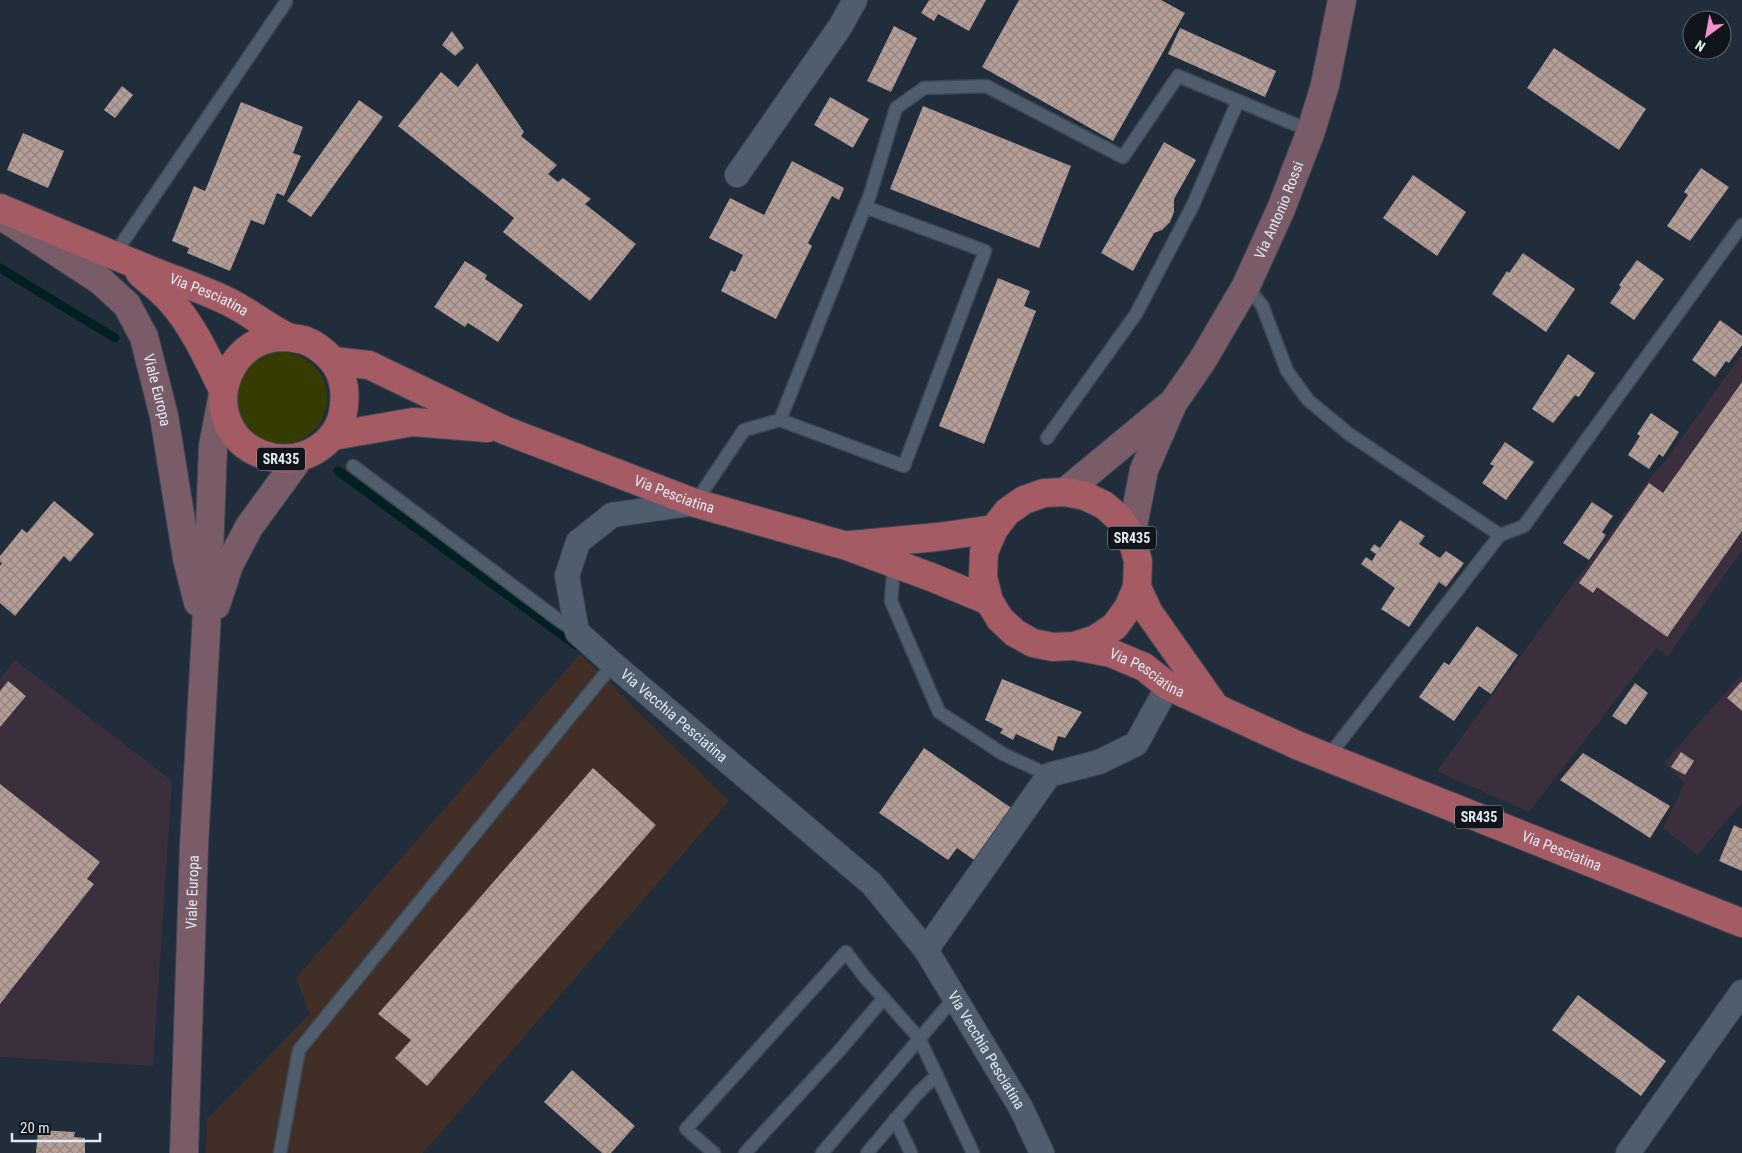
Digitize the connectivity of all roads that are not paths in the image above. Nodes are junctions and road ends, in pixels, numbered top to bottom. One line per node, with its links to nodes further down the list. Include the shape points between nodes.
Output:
1 (855, 0): 6 (street, via 840,27)
2 (1342, 0): 5 (main road, Via Antonio Rossi, via 1325,85)
3 (286, 2): 11 (lane)
4 (1238, 101): 5 (lane); 7 (lane, via 1178,76 1123,157 986,86 924,88 896,108); 20 (lane, via 1193,205 1136,314)
5 (1311, 131): 12 (main road, Via Antonio Rossi)
6 (737, 175)
7 (865, 206): 17 (lane); 17 (lane, via 985,251 904,466)
8 (0, 208): 11 (main road, Via Pesciatina / SR435)
9 (0, 215): 32 (main road, Viale Europa, via 101,281 127,305 144,337 164,416 187,558)
10 (1742, 225): 26 (lane, via 1524,526)
11 (120, 258): 13 (main road, Via Pesciatina / SR435, via 228,302); 15 (main road, Via Pesciatina / SR435, via 169,299 199,343)
12 (1246, 286): 16 (main road, Via Antonio Rossi); 26 (lane, via 1262,305 1288,371 1308,400 1349,434)
13 (287, 337): 14 (main road, Via Pesciatina / SR435, via 312,344); 15 (main road, Via Pesciatina / SR435, via 269,338 252,345 228,372)
14 (333, 361): 18 (main road, Via Pesciatina / SR435, via 369,365); 19 (main road, Via Pesciatina / SR435, via 345,390 345,406)
15 (223, 390): 21 (main road, Via Pesciatina / SR435, via 228,424 238,438 266,456); 32 (main road, Viale Europa, via 213,446)
16 (1173, 403): 23 (main road); 27 (main road, via 1144,470)
17 (780, 420): 24 (lane, via 744,430)
18 (504, 430): 19 (main road, Via Pesciatina / SR435, via 413,422); 24 (main road, Via Pesciatina / SR435)
19 (333, 436): 21 (main road, Via Pesciatina / SR435, via 324,445)
20 (1047, 438)
21 (300, 457): 32 (main road, Viale Europa, via 249,527 229,565)
22 (354, 466): 33 (lane)
23 (1065, 492): 25 (main road, Via Pesciatina / SR435, via 1044,493 1024,500 1007,512); 27 (main road, Via Pesciatina / SR435, via 1085,496 1104,505 1120,519)
24 (695, 503): 28 (main road, Via Pesciatina / SR435); 33 (street, via 612,515 578,542 566,576)
25 (994, 529): 28 (main road, Via Pesciatina / SR435); 31 (main road, Via Pesciatina / SR435, via 984,552 983,577)
26 (1500, 535): 38 (lane)
27 (1131, 536): 30 (main road, Via Pesciatina / SR435, via 1138,561)
28 (847, 546): 29 (main road, Via Pesciatina / SR435)
29 (894, 564): 31 (main road, Via Pesciatina / SR435); 39 (lane, via 891,602 938,712 1003,754)
30 (1137, 587): 34 (main road, Via Pesciatina / SR435, via 1115,626 1096,639); 37 (main road, Via Pesciatina / SR435, via 1154,621)
31 (989, 601): 34 (main road, Via Pesciatina / SR435, via 1000,619 1033,643 1053,647)
32 (206, 632): 48 (main road, Viale Europa, via 194,845)
33 (577, 632): 35 (street, Via Vecchia Pesciatina)
34 (1074, 646): 36 (main road, Via Pesciatina / SR435, via 1111,653 1144,667)
35 (613, 664): 41 (street, Via Vecchia Pesciatina, via 872,884); 49 (lane, via 299,1050)
36 (1168, 686): 37 (main road, Via Pesciatina / SR435); 39 (street, via 1136,744 1099,762)
37 (1217, 709): 38 (main road, Via Pesciatina / SR435)
38 (1328, 757): 40 (main road, Via Pesciatina / SR435)
39 (1049, 775): 41 (street)
40 (1742, 923)
41 (926, 950): 43 (street, Via Vecchia Pesciatina)
42 (1742, 992): 57 (street)
43 (954, 997): 45 (lane); 56 (street, Via Vecchia Pesciatina, via 1021,1108)
44 (884, 998): 45 (lane); 50 (lane, via 846,952 686,1129); 51 (lane)
45 (919, 1038): 46 (lane); 52 (lane)
46 (937, 1075): 47 (lane); 55 (lane)
47 (895, 1119): 53 (lane); 54 (lane)
48 (184, 1153)
49 (280, 1153)
50 (714, 1153)
51 (745, 1153)
52 (822, 1153)
53 (867, 1153)
54 (911, 1153)
55 (973, 1153)
56 (1042, 1153)
57 (1628, 1153)

